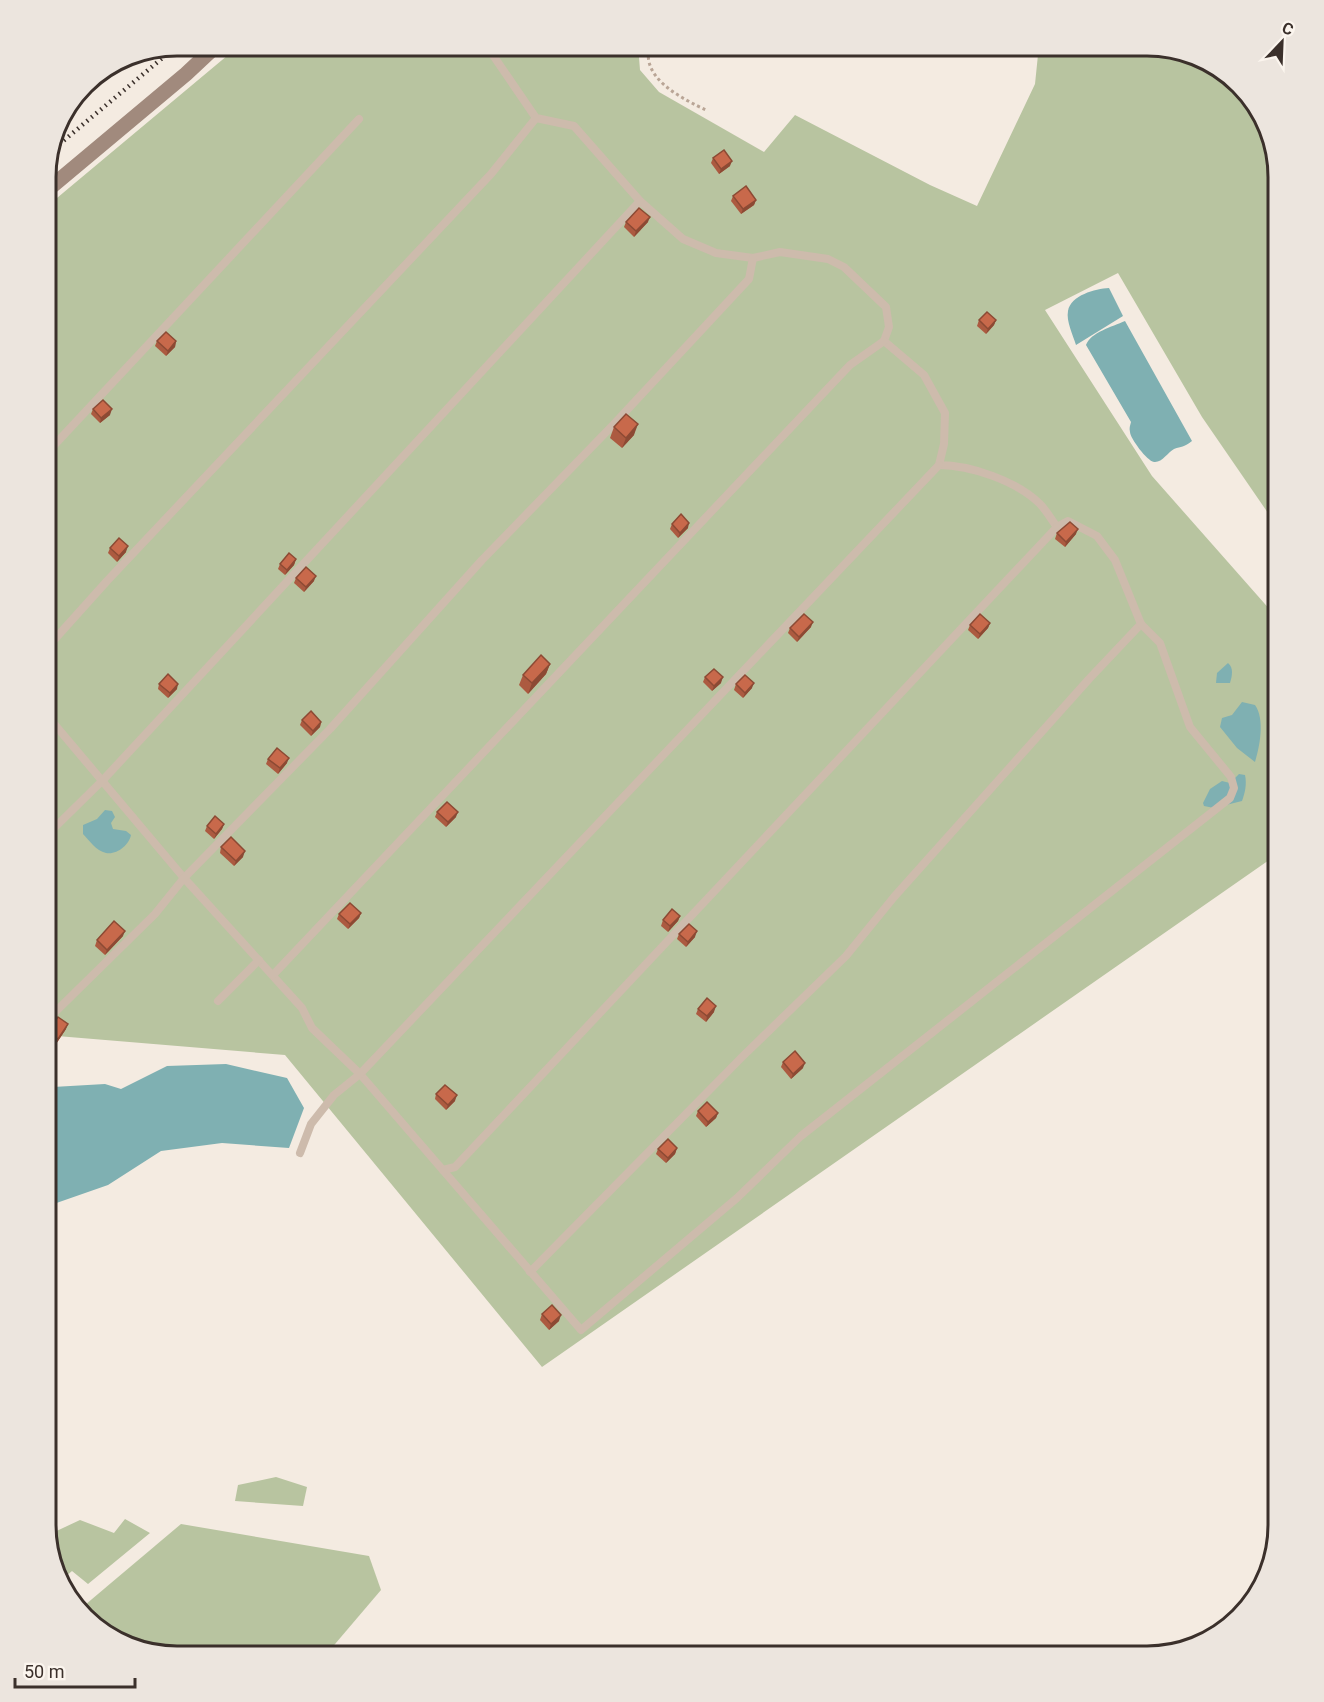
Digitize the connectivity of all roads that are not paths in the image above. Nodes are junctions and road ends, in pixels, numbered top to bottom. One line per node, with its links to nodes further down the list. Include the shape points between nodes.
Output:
1 (205, 56): 5 (street)
2 (494, 56): 3 (lane)
3 (536, 118): 6 (lane, via 574,126); 13 (lane, via 491,174)
4 (359, 119): 9 (lane)
5 (56, 183)
6 (640, 201): 7 (lane, via 682,240 716,253); 15 (lane)
7 (753, 258): 8 (lane, via 780,252 828,259 844,267 886,307 889,327); 17 (lane, via 749,279 483,560 330,729)
8 (884, 341): 10 (lane, via 924,375 945,413); 19 (lane, via 850,365)
9 (56, 443)
10 (939, 465): 11 (lane, via 957,465 1014,486 1039,503); 22 (lane)
11 (1057, 526): 12 (lane, via 1068,521 1096,536 1115,560); 24 (lane, via 455,1167)
12 (1141, 624): 25 (lane, via 894,897 846,956); 25 (lane, via 1160,644 1190,727 1231,777 1234,788 1230,798 801,1136 737,1198 581,1330)
13 (56, 638)
14 (56, 726): 15 (lane)
15 (103, 780): 16 (lane); 17 (lane)
16 (56, 826)
17 (184, 878): 18 (lane); 21 (lane, via 155,914)
18 (259, 960): 19 (lane); 20 (lane)
19 (273, 975): 22 (lane, via 303,1008 312,1028)
20 (218, 1001)
21 (56, 1011)
22 (360, 1074): 23 (lane, via 334,1095 310,1124); 24 (lane)
23 (300, 1153)
24 (443, 1170): 25 (lane)
25 (530, 1272)

